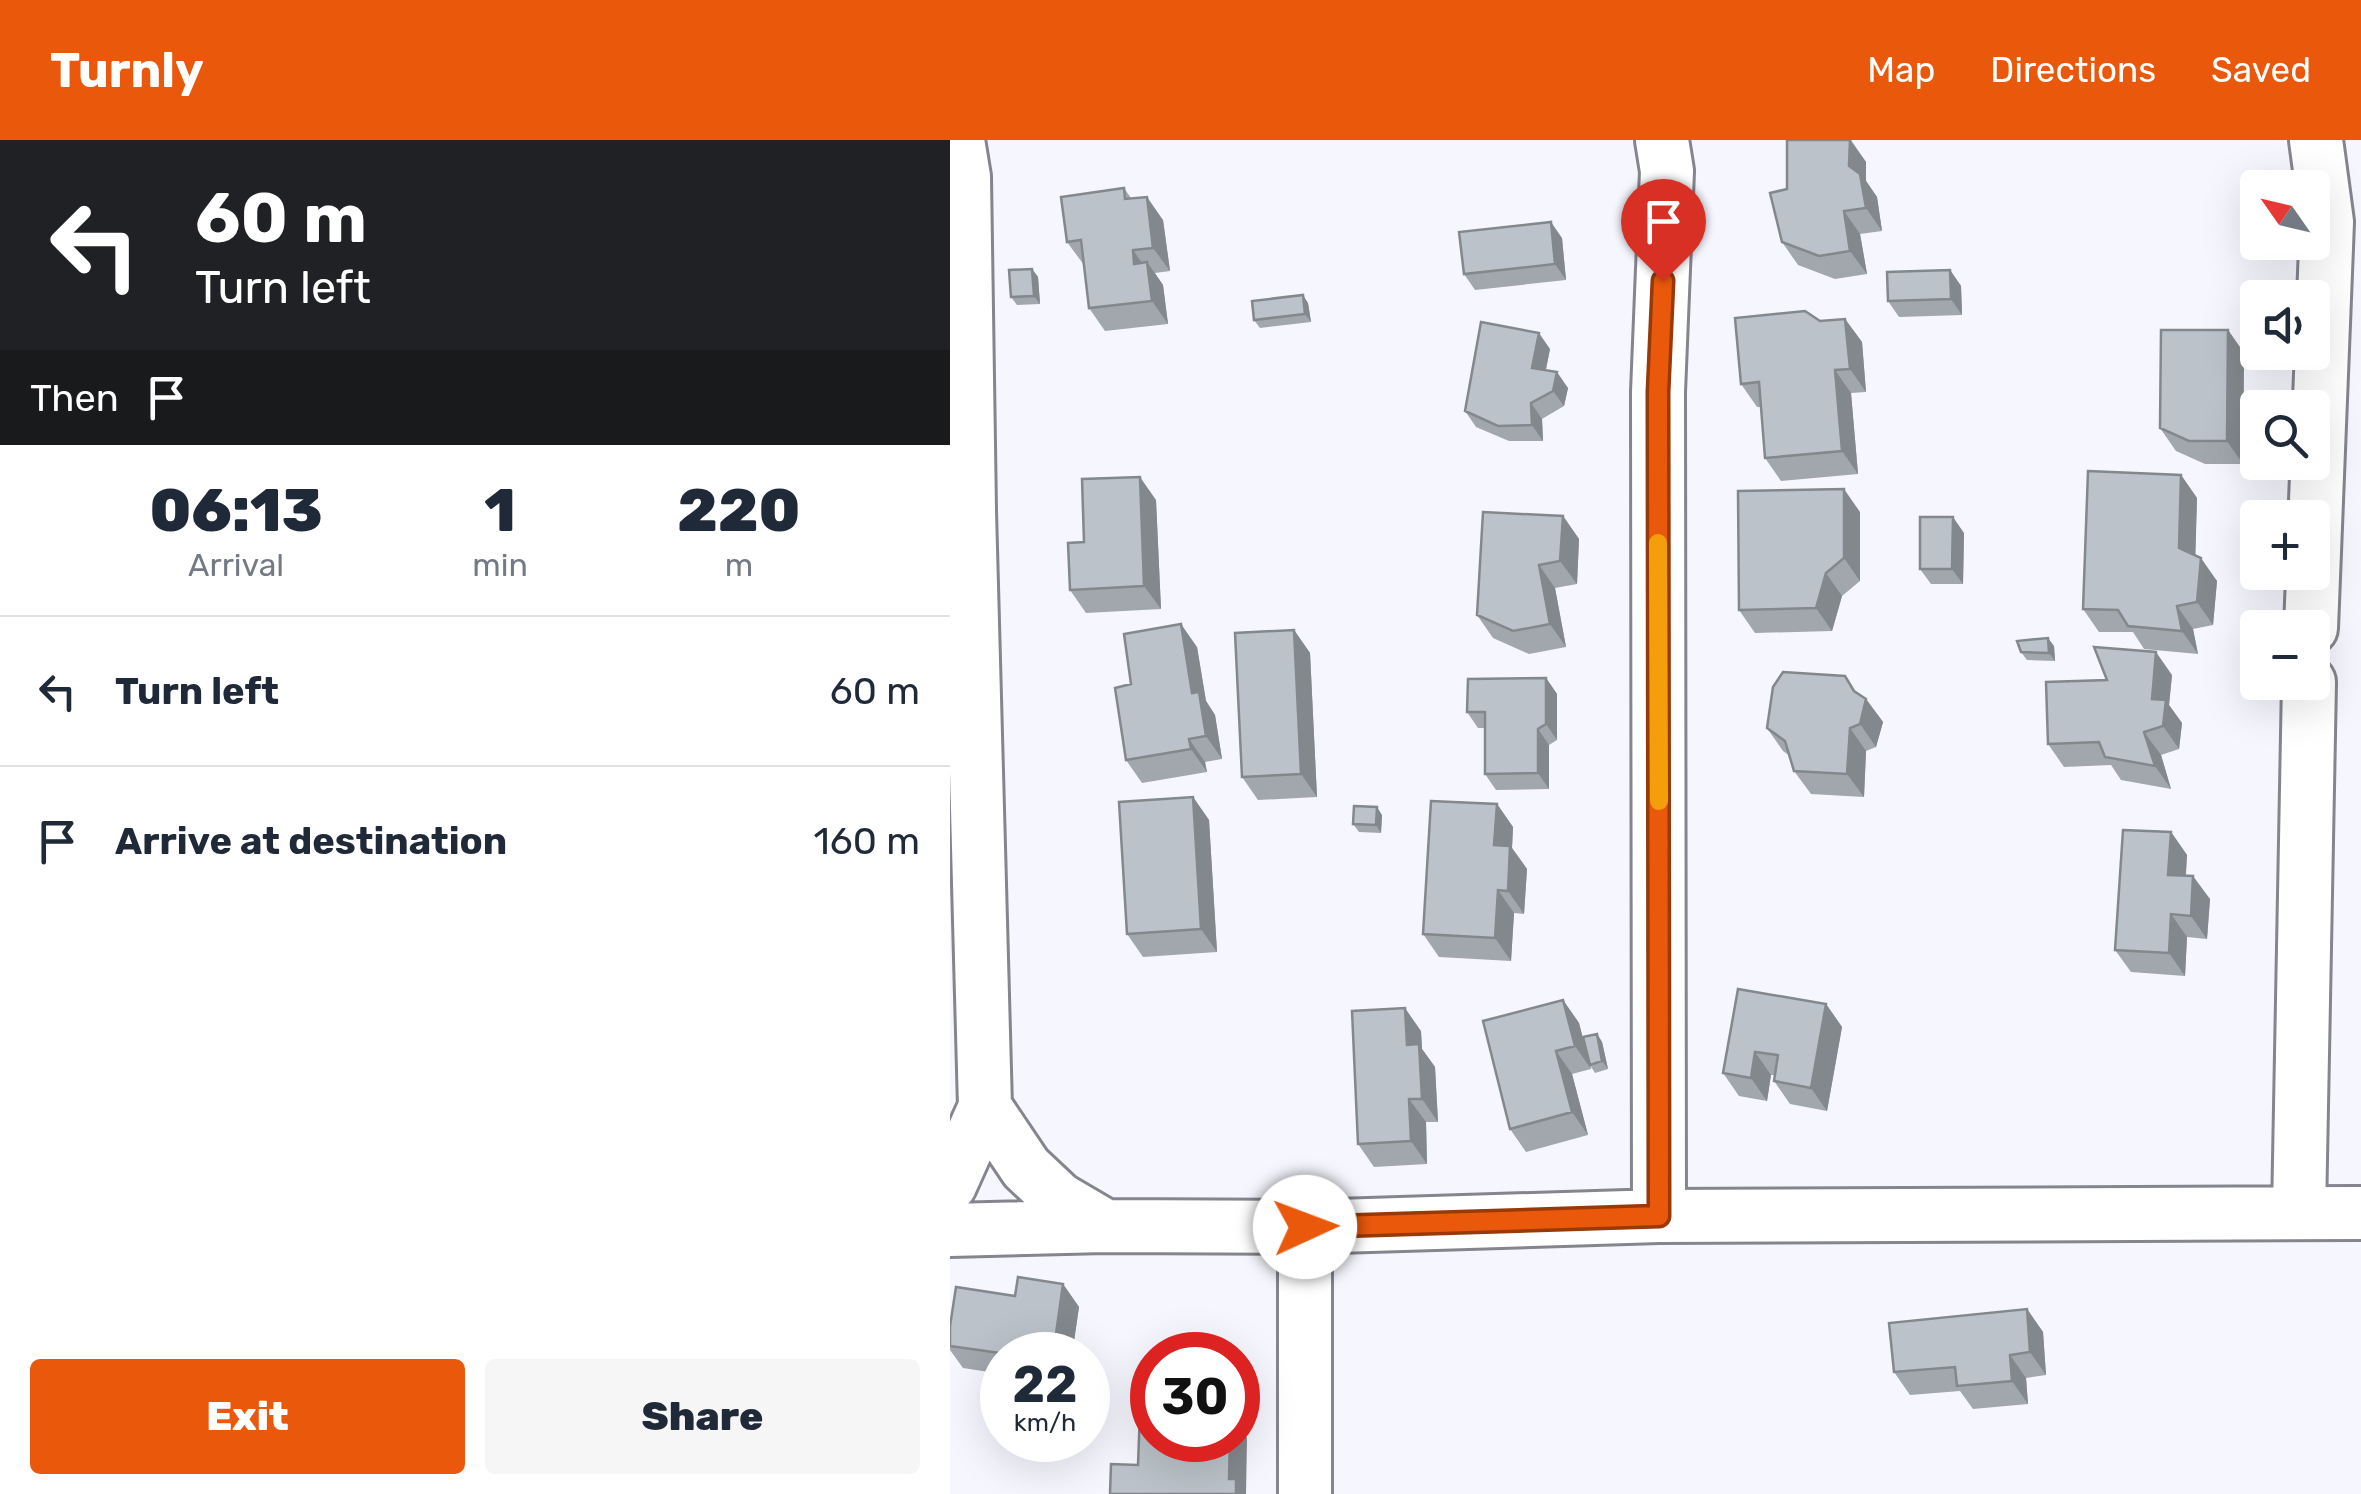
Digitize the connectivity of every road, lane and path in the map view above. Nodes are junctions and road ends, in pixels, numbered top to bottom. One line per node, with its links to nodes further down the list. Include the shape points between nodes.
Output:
1 (958, 140): 4 (street, via 964,176)
2 (1662, 140): 11 (street, via 1668,171 1658,392)
3 (2316, 140): 5 (street, via 2327,222)
4 (960, 511): 7 (street)
5 (2312, 610)
6 (2308, 700): 9 (street)
7 (985, 1107): 8 (street); 12 (street, via 1026,1168)
8 (950, 1185)
9 (2299, 1213): 10 (street); 11 (street)
10 (2361, 1213)
11 (1659, 1216): 13 (street)
12 (1105, 1226): 13 (street); 14 (street)
13 (1305, 1227): 15 (street)
14 (950, 1230)
15 (1305, 1494)

